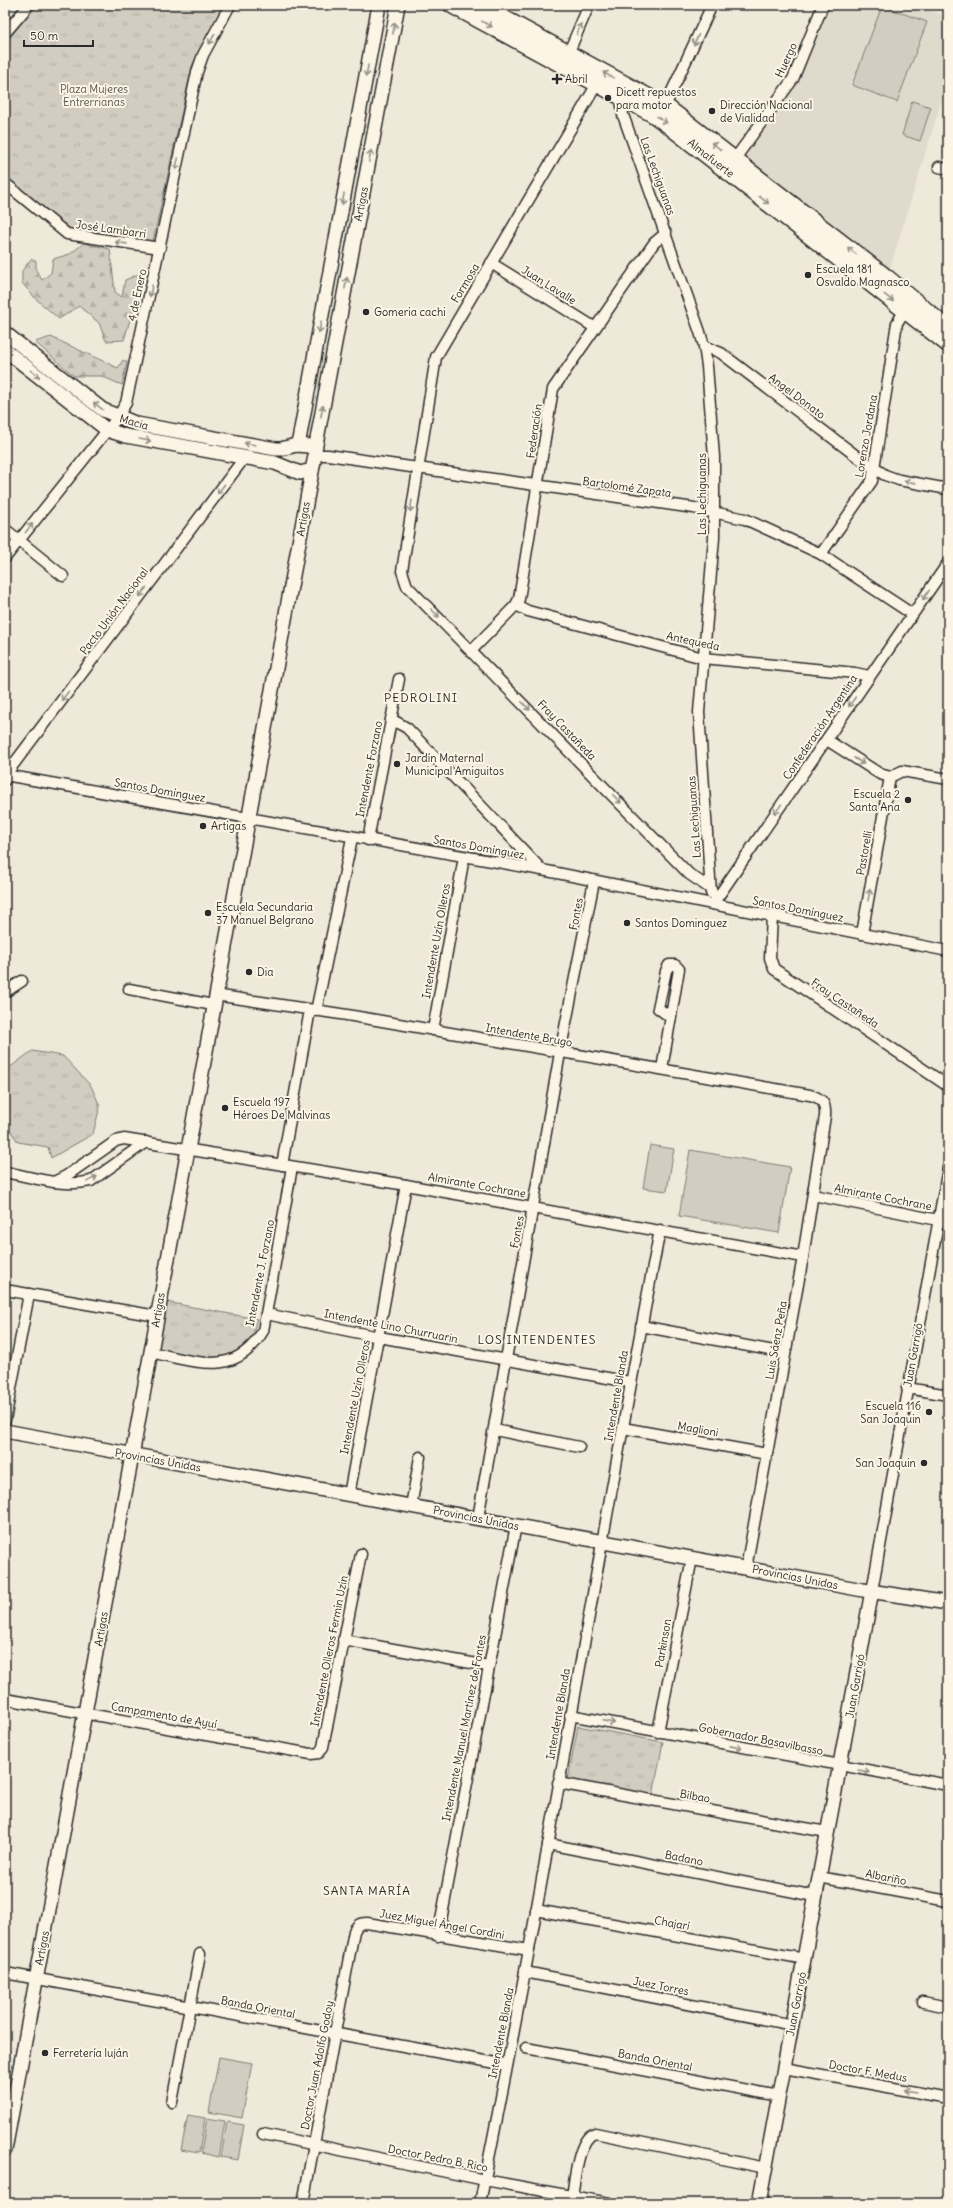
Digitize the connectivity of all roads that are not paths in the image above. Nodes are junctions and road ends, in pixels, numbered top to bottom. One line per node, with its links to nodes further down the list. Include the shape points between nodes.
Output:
1 (29, 5): 10 (street)
2 (230, 5): 18 (street, 4 de Enero, one-way to 18, via 199,64)
3 (379, 5): 29 (street, Artigas, one-way to 29, via 299,440)
4 (398, 5): 30 (street, Artigas, one-way to 4)
5 (452, 5): 12 (main road, Almafuerte, one-way to 12)
6 (479, 5): 11 (main road, Almafuerte)
7 (589, 5): 11 (street, one-way to 7)
8 (712, 5): 14 (street, one-way to 14)
9 (824, 5): 15 (street, Huergo, via 793,79)
10 (5, 34)
11 (568, 54): 14 (main road, Almafuerte, one-way to 11)
12 (597, 84): 13 (main road, Almafuerte); 19 (street, Formosa)
13 (621, 97): 17 (street, Las Lechiguanas, via 624,115); 20 (main road, Almafuerte, one-way to 20, via 667,124)
14 (665, 106): 15 (main road, Almafuerte, one-way to 14)
15 (734, 160): 22 (main road, Almafuerte, one-way to 15)
16 (5, 183): 18 (street, José Lambarri, one-way to 16, via 67,234)
17 (666, 233): 21 (street, Federación, via 654,243); 25 (street, Las Lechiguanas)
18 (160, 248): 27 (street, 4 de Enero, one-way to 27, via 126,403)
19 (491, 263): 21 (street, Juan Lavalle); 33 (street, Formosa, via 436,357)
20 (905, 310): 24 (main road, Almafuerte); 34 (street, Lorenzo Jordana, via 897,322)
21 (594, 327): 36 (street, Federación, via 550,396)
22 (948, 328)
23 (5, 333): 27 (street, Macia, one-way to 23, via 103,410)
24 (948, 344)
25 (704, 346): 34 (street, Angel Donato, via 721,353); 38 (street, Las Lechiguanas, via 714,457)
26 (5, 350): 28 (street, Macia, one-way to 28)
27 (117, 418): 28 (street, 4 de Enero); 29 (street, Macia, one-way to 27, via 276,449 137,424)
28 (107, 430): 31 (street, Macia, one-way to 31, via 126,436); 40 (street, 4 de Enero, one-way to 28)
29 (292, 446): 30 (street, via 309,446); 32 (street, via 285,460)
30 (315, 452): 33 (street, Bartolomé Zapata); 35 (street)
31 (244, 457): 32 (street, Macia, via 275,463); 54 (street, Pacto Unión Nacional, one-way to 54)
32 (285, 468): 35 (street, via 300,473)
33 (417, 468): 36 (street, Bartolomé Zapata); 45 (street, Formosa, one-way to 45, via 402,564)
34 (874, 468): 37 (street, Angel Donato, one-way to 34, via 900,480); 41 (street, Lorenzo Jordana, via 869,488)
35 (312, 470): 57 (street, Artigas)
36 (538, 487): 38 (street, Bartolomé Zapata); 46 (street, Federación, via 522,591)
37 (948, 489)
38 (715, 512): 41 (street, Bartolomé Zapata, via 745,519); 49 (street, Las Lechiguanas)
39 (5, 529): 40 (street)
40 (19, 540): 42 (street, 4 de Enero); 44 (street)
41 (821, 554): 47 (street, Bartolomé Zapata)
42 (5, 558)
43 (948, 563): 47 (street, Confederación Argentina, one-way to 47)
44 (63, 576)
45 (407, 586): 48 (street, Fray Castañeda, one-way to 48)
46 (516, 605): 48 (street, Federación); 49 (street, Antequeda, via 528,611)
47 (912, 614): 50 (street, Confederación Argentina)
48 (472, 650): 63 (street, Fray Castañeda, one-way to 63, via 689,874)
49 (703, 658): 50 (street, Antequeda); 63 (street, Las Lechiguanas, via 699,712)
50 (869, 676): 53 (street, Confederación Argentina, one-way to 53)
51 (399, 679): 52 (street, Intendente Forzano)
52 (391, 719): 59 (street, Intendente Forzano); 61 (street, via 407,728)
53 (827, 740): 55 (street, one-way to 55, via 880,774); 64 (street, Confederación Argentina, one-way to 64)
54 (6, 777): 57 (street, Santos Domínguez)
55 (890, 777): 56 (street, via 902,771); 66 (street, Pastorelli, one-way to 55)
56 (948, 779)
57 (248, 818): 58 (street, Santos Domínguez); 71 (street, Artigas)
58 (352, 838): 59 (street, Santos Domínguez); 72 (street, Intendente J. Forzano)
59 (368, 840): 60 (street, Santos Domínguez)
60 (464, 857): 61 (street, Santos Domínguez); 74 (street, Intendente Uzín Olleros)
61 (542, 870): 62 (street, Santos Domínguez)
62 (594, 881): 64 (street, Santos Domínguez); 75 (street, Fontes)
63 (711, 889): 64 (street, Las Lechiguanas)
64 (713, 904): 65 (street, Santos Domínguez)
65 (772, 916): 66 (street, Santos Domínguez); 77 (street, Fray Castañeda, via 770,958 774,969)
66 (862, 934): 67 (street, Santos Domínguez)
67 (948, 951)
68 (22, 980): 70 (street)
69 (129, 989): 71 (street, Intendente Brugo)
70 (5, 992)
71 (214, 1000): 72 (street, Intendente Brugo); 80 (street, Artigas)
72 (313, 1010): 74 (street, Intendente Brugo); 81 (street, Intendente J. Forzano)
73 (670, 1017): 76 (street)
74 (433, 1030): 75 (street, Intendente Brugo)
75 (560, 1053): 76 (street, Intendente Brugo); 87 (street, Fontes)
76 (662, 1069): 78 (street, Intendente Brugo, via 814,1096 823,1102 826,1108)
77 (948, 1086)
78 (825, 1116): 86 (street, Luis Sáenz Peña)
79 (146, 1142): 80 (street, Almirante Cochrane); 84 (street, Almirante Cochrane, via 120,1140); 84 (street, one-way to 79, via 75,1184 91,1181)
80 (187, 1149): 81 (street, Almirante Cochrane); 94 (street, Artigas)
81 (287, 1166): 85 (street, Almirante Cochrane); 93 (street, Intendente J. Forzano)
82 (948, 1168): 88 (street, Juan Garrigó)
83 (5, 1172): 84 (street)
84 (54, 1182)
85 (406, 1185): 87 (street, Almirante Cochrane); 96 (street, Intendente Uzín Olleros)
86 (813, 1195): 88 (street, Almirante Cochrane); 90 (street, Luis Sáenz Peña)
87 (534, 1207): 89 (street, Almirante Cochrane); 99 (street, Fontes)
88 (943, 1221): 101 (street, Juan Garrigó)
89 (660, 1230): 90 (street, Almirante Cochrane); 95 (street, Intendente Blanda)
90 (803, 1257): 98 (street, Luis Sáenz Peña)
91 (5, 1290): 92 (street)
92 (29, 1294): 94 (street); 103 (street)
93 (266, 1314): 96 (street, Intendente Lino Churruarin); 97 (street, Intendente J. Forzano, via 263,1331 252,1348 240,1357 210,1364)
94 (157, 1316): 97 (street, Artigas)
95 (641, 1326): 98 (street); 100 (street, Intendente Blanda)
96 (379, 1337): 99 (street, Intendente Lino Churruarin); 111 (street, Intendente Uzín Olleros)
97 (150, 1352): 109 (street, Artigas)
98 (785, 1353): 108 (street, Luis Sáenz Peña)
99 (506, 1360): 100 (street, Intendente Lino Churruarin); 105 (street, Fontes)
100 (630, 1382): 104 (street, Intendente Blanda)
101 (907, 1388): 102 (street); 119 (street, Juan Garrigó)
102 (948, 1395)
103 (5, 1420)
104 (623, 1428): 108 (street, Maglioni); 115 (street, Intendente Blanda)
105 (495, 1430): 107 (street); 113 (street, Fontes)
106 (5, 1431): 109 (street, Provincias Unidas)
107 (579, 1447)
108 (768, 1454): 118 (street, Luis Sáenz Peña)
109 (132, 1455): 111 (street, Provincias Unidas); 124 (street, Artigas)
110 (420, 1457): 112 (street)
111 (349, 1494): 112 (street, Provincias Unidas)
112 (412, 1506): 113 (street, Provincias Unidas)
113 (478, 1518): 114 (street, Provincias Unidas)
114 (516, 1525): 115 (street, Provincias Unidas); 122 (street, Intendente Manuel Martínez de Fontes)
115 (602, 1541): 117 (street, Provincias Unidas); 125 (street, Intendente Blanda)
116 (361, 1554): 121 (street, Intendente Olleros Fermín Uzin)
117 (692, 1558): 118 (street, Provincias Unidas); 126 (street, Parkinson)
118 (746, 1568): 119 (street, Provincias Unidas)
119 (872, 1591): 120 (street, Provincias Unidas); 128 (street, Juan Garrigó)
120 (948, 1603)
121 (344, 1640): 122 (street); 127 (street, Intendente Olleros Fermín Uzin, via 323,1747)
122 (488, 1666): 138 (street, Intendente Manuel Martínez de Fontes)
123 (5, 1699): 124 (street, Campamento de Ayuí)
124 (86, 1714): 127 (street, Campamento de Ayuí, via 311,1754); 144 (street, Artigas)
125 (570, 1714): 126 (street, Gobernador Basavilbasso, one-way to 126); 129 (street, Intendente Blanda)
126 (658, 1732): 128 (street, Gobernador Basavilbasso, one-way to 128)
127 (319, 1753)
128 (840, 1766): 130 (street, Gobernador Basavilbasso, one-way to 130); 131 (street, Juan Garrigó)
129 (558, 1783): 131 (street, Bilbao); 132 (street, Intendente Blanda)
130 (948, 1785)
131 (827, 1832): 133 (street, Juan Garrigó)
132 (548, 1844): 134 (street, Badano); 136 (street, Intendente Blanda)
133 (819, 1877): 134 (street, Juan Garrigó); 135 (street, Albariño)
134 (815, 1896): 141 (street, Juan Garrigó)
135 (948, 1901)
136 (536, 1910): 139 (street, Intendente Blanda); 141 (street, Chajarí)
137 (354, 1931): 138 (street, Juez Miguel Ángel Cordini, via 361,1923 367,1923); 149 (street, Doctor Juan Adolfo Godoy)
138 (438, 1936): 139 (street, Juez Miguel Ángel Cordini)
139 (529, 1950): 142 (street, Intendente Blanda)
140 (200, 1954): 146 (street)
141 (805, 1959): 148 (street, Juan Garrigó)
142 (525, 1972): 148 (street, Juez Torres); 151 (street, Intendente Blanda)
143 (5, 1973): 144 (street, Banda Oriental)
144 (37, 1979): 146 (street, Banda Oriental); 158 (street, Artigas)
145 (923, 2002): 147 (street)
146 (190, 2007): 149 (street, Banda Oriental); 155 (street)
147 (948, 2007)
148 (792, 2025): 152 (street, Juan Garrigó)
149 (336, 2034): 151 (street, Banda Oriental); 157 (street, Doctor Juan Adolfo Godoy)
150 (526, 2048): 153 (street, Banda Oriental)
151 (507, 2065): 160 (street, Intendente Blanda)
152 (784, 2068): 153 (street, Juan Garrigó); 154 (street, Doctor F. Medus, one-way to 152)
153 (779, 2096): 159 (street, Juan Garrigó)
154 (948, 2098)
155 (172, 2102)
156 (263, 2134): 157 (street, Doctor Pedro B. Rico)
157 (314, 2145): 160 (street, Doctor Pedro B. Rico); 162 (street, Doctor Juan Adolfo Godoy)
158 (5, 2150)
159 (766, 2168): 161 (street, via 595,2133 583,2143); 165 (street, Juan Garrigó)
160 (485, 2180): 161 (street, Doctor Pedro B. Rico); 163 (street, Intendente Blanda)
161 (572, 2196): 164 (street, Doctor Pedro B. Rico)
162 (303, 2203)
163 (480, 2203)
164 (609, 2203)
165 (759, 2203)

